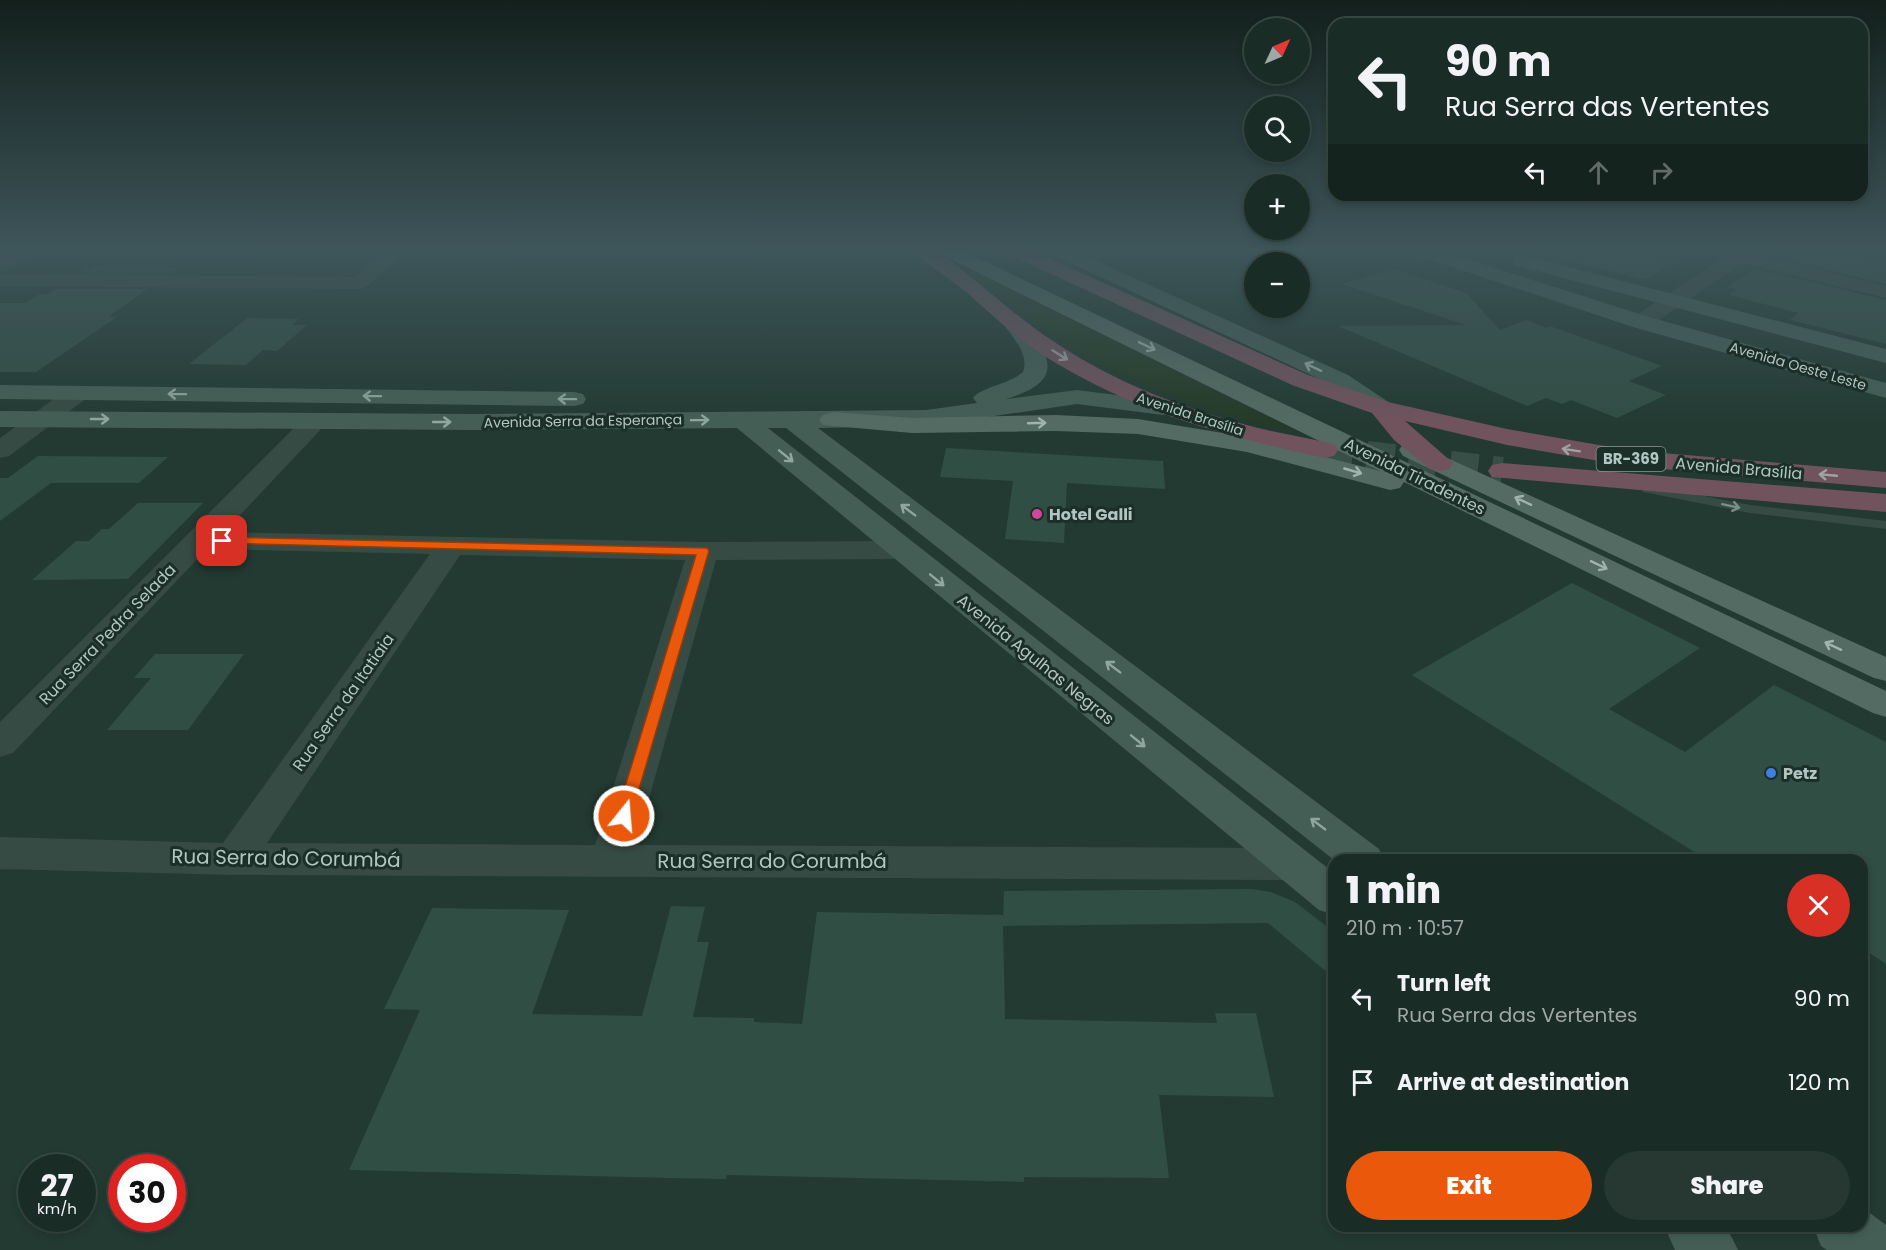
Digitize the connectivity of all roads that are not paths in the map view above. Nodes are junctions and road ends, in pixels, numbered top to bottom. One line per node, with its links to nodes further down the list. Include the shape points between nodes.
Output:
1 (995, 306): 9 (highway, Avenida Brasília)
2 (1064, 306): 36 (main road, Avenida Tiradentes, one-way to 36)
3 (1112, 306): 25 (main road, Avenida Tiradentes)
4 (1138, 306): 23 (highway, BR-369)
5 (1180, 306): 23 (street, one-way to 5, via 1340,380)
6 (1593, 306): 10 (street, Avenida Oeste Leste)
7 (1663, 306): 10 (street)
8 (1691, 306): 11 (street)
9 (1012, 321): 16 (street, Avenida Serra da Esperança, one-way to 16, via 1034,354 1037,363 1033,375 1008,391 954,402); 17 (highway, Avenida Brasília, one-way to 17, via 1086,372)
10 (1641, 322): 14 (street, Avenida Oeste Leste)
11 (1748, 322): 12 (street); 13 (street)
12 (1878, 353)
13 (1886, 375)
14 (1886, 391)
15 (0, 392): 16 (street, Avenida Serra da Esperança)
16 (78, 393): 19 (street)
17 (1163, 408): 22 (street, Avenida Serra da Esperança, via 1077,397 926,418); 27 (highway, Avenida Brasília, via 1256,436)
18 (0, 418): 19 (street, Avenida Serra da Esperança)
19 (42, 419): 24 (street, Avenida Serra da Esperança, one-way to 24); 26 (street)
20 (741, 419): 21 (street, Avenida Serra da Esperança); 24 (street, Avenida Serra da Esperança, one-way to 20); 39 (street, Avenida Agulhas Negras, one-way to 39)
21 (792, 420): 22 (street, Avenida Serra da Esperança); 42 (street, one-way to 21)
22 (832, 420): 36 (main road, one-way to 36, via 921,426 1101,424 1189,432 1351,470)
23 (1378, 420): 28 (highway); 30 (highway, Avenida Brasília / BR-369, one-way to 23, via 1628,458)
24 (315, 421): 37 (street, Rua Serra Pedra Selada)
25 (1354, 422)
26 (0, 450)
27 (1325, 450)
28 (1440, 463): 40 (main road, Avenida Tiradentes, one-way to 28)
29 (1502, 471): 31 (highway, Avenida Brasília / BR-369)
30 (1886, 480)
31 (1612, 481): 32 (highway, Avenida Brasília / BR-369); 35 (lane, one-way to 35, via 1750,509)
32 (1792, 495): 33 (highway, Avenida Brasília / BR-369); 34 (highway)
33 (1886, 503)
34 (1886, 508)
35 (1886, 525)
36 (1518, 526): 40 (main road, via 1572,531); 45 (main road, Avenida Tiradentes, one-way to 45)
37 (199, 540): 38 (street); 46 (street, Rua Serra Pedra Selada)
38 (451, 546): 41 (street); 49 (street, Rua Serra da Itatiaia)
39 (900, 550): 41 (street); 43 (street, Avenida Agulhas Negras, one-way to 43)
40 (1630, 550): 44 (main road, Avenida Tiradentes, one-way to 40)
41 (703, 551): 50 (street)
42 (1067, 632): 43 (street); 48 (street, one-way to 42)
43 (1026, 651): 51 (street, Avenida Agulhas Negras, one-way to 51)
44 (1886, 670)
45 (1886, 705)
46 (0, 744)
47 (0, 853): 49 (street, Rua Serra do Corumbá)
48 (1356, 854)
49 (234, 859): 50 (street, Rua Serra do Corumbá)
50 (611, 860): 51 (street, Rua Serra do Corumbá)
51 (1292, 864): 52 (street, Avenida Agulhas Negras)
52 (1328, 893)
53 (1696, 1232): 55 (street)
54 (1850, 1232): 56 (street)
55 (1710, 1250)
56 (1874, 1250)

